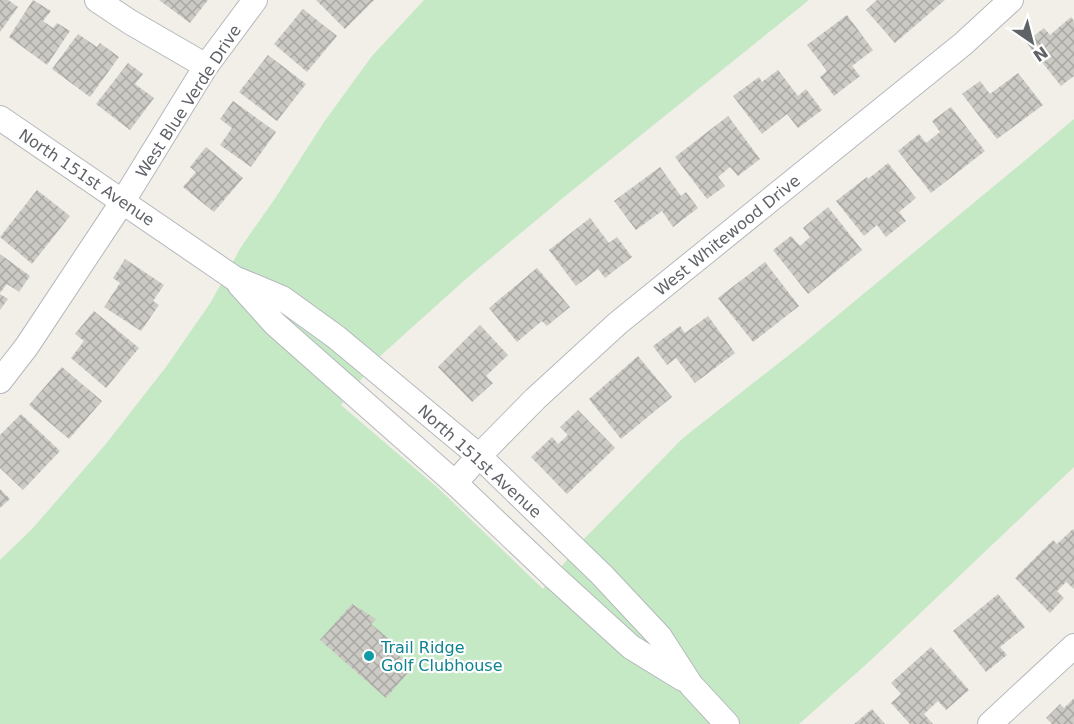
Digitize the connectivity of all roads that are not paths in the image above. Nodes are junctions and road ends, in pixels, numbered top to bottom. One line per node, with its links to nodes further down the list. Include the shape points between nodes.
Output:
1 (97, 0): 4 (street)
2 (255, 0): 4 (street, West Blue Verde Drive)
3 (1011, 0): 9 (street, West Whitewood Drive, via 963,44 618,323)
4 (206, 66): 6 (street, West Blue Verde Drive)
5 (0, 118): 6 (street, North 151st Avenue)
6 (123, 201): 7 (street, North 151st Avenue); 8 (street, West Blue Verde Drive)
7 (234, 278): 9 (street, North 151st Avenue, via 282,298 336,337); 10 (street, North 151st Avenue, via 275,324)
8 (0, 381)
9 (479, 456): 10 (street, West Whitewood Drive); 12 (street, North 151st Avenue, via 653,629)
10 (455, 483): 12 (street, North 151st Avenue, via 631,646)
11 (1074, 646): 14 (street)
12 (691, 685): 13 (street, North 151st Avenue)
13 (727, 724)
14 (990, 724)

